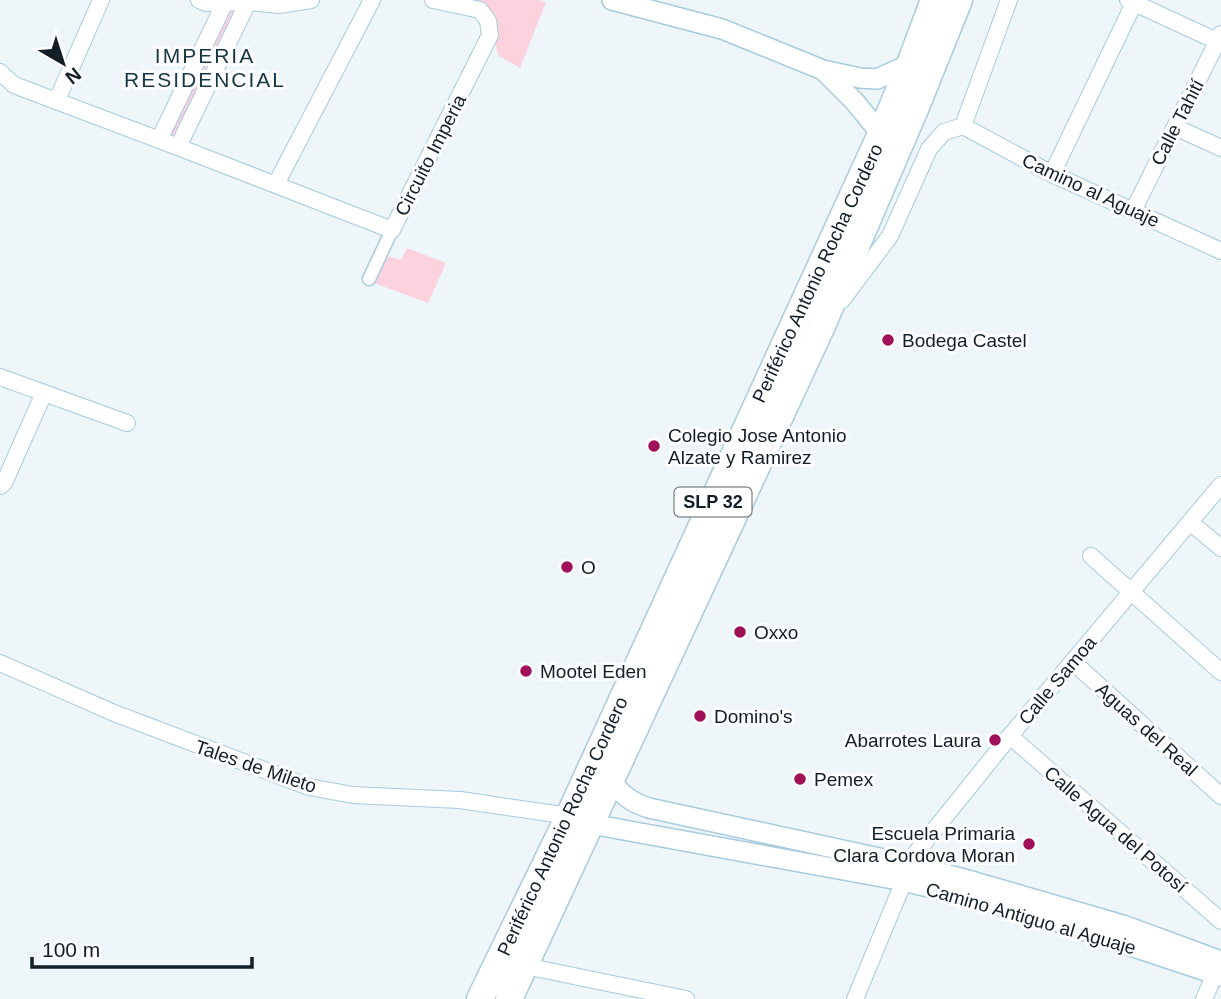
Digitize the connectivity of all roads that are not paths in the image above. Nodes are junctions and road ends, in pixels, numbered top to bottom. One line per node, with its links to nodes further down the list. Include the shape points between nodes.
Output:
1 (101, 0): 17 (street)
2 (200, 0): 11 (street)
3 (311, 0): 10 (street, via 279,5)
4 (372, 0): 25 (street)
5 (433, 0): 27 (street, Circuito Imperia, via 480,10 488,20 490,35)
6 (612, 0): 15 (street, via 722,29)
7 (933, 0): 14 (highway, Periférico Antonio Rocha Cordero / SLP 32)
8 (959, 0): 30 (highway, Periférico Antonio Rocha Cordero / SLP 32)
9 (1009, 0): 18 (street)
10 (248, 1): 11 (street); 22 (street)
11 (225, 2): 21 (street)
12 (1131, 2): 13 (street); 24 (street)
13 (1220, 40): 19 (street, Calle Tahití)
14 (910, 64): 15 (street, via 877,79); 20 (highway, Periférico Antonio Rocha Cordero / SLP 32)
15 (824, 70): 20 (street)
16 (0, 72): 17 (street, Circuito Imperia, via 14,85)
17 (57, 100): 21 (street, Circuito Imperia)
18 (962, 126): 24 (street, Camino al Aguaje); 30 (street, via 944,132 929,149 891,236)
19 (1175, 127): 23 (street); 26 (street, Calle Tahití)
20 (881, 134): 46 (highway, Periférico Antonio Rocha Cordero / SLP 32)
21 (159, 140): 22 (street, Circuito Imperia)
22 (178, 147): 25 (street, Circuito Imperia)
23 (1221, 148)
24 (1052, 174): 26 (street, Camino al Aguaje)
25 (276, 184): 27 (street, Circuito Imperia)
26 (1133, 211): 28 (street, Camino al Aguaje)
27 (392, 230): 29 (street)
28 (1221, 251)
29 (369, 279)
30 (821, 328): 44 (highway, Periférico Antonio Rocha Cordero / SLP 32)
31 (0, 377): 32 (street)
32 (44, 393): 33 (street); 35 (street)
33 (127, 423)
34 (1221, 485): 36 (street, Calle Samoa)
35 (0, 486)
36 (1191, 523): 37 (street); 39 (street, Calle Samoa)
37 (1221, 548)
38 (1091, 556): 39 (street)
39 (1132, 592): 40 (street, Calle Samoa); 42 (street)
40 (1073, 662): 43 (street, Calle Samoa); 45 (street, Aguas del Real)
41 (0, 663): 46 (street, Tales de Mileto, via 114,713 309,788 460,800)
42 (1221, 672)
43 (1010, 736): 47 (street, Calle Samoa); 48 (street, Calle Agua del Potosí)
44 (610, 781): 46 (highway, Periférico Antonio Rocha Cordero / SLP 32); 47 (street, Camino Antiguo al Aguaje, via 624,797 649,808)
45 (1221, 796)
46 (580, 820): 47 (street, Camino Antiguo al Aguaje); 49 (highway, Periférico Antonio Rocha Cordero / SLP 32); 51 (highway, Periférico Antonio Rocha Cordero / SLP 32)
47 (905, 872): 50 (street, Camino Antiguo al Aguaje, via 975,882 1123,925); 54 (street, Calle Samoa)
48 (1221, 921)
49 (525, 966): 52 (highway, Periférico Antonio Rocha Cordero / SLP 32); 53 (street)
50 (1219, 970): 55 (street)
51 (480, 999)
52 (509, 999)
53 (686, 999)
54 (855, 999)
55 (1204, 999)

